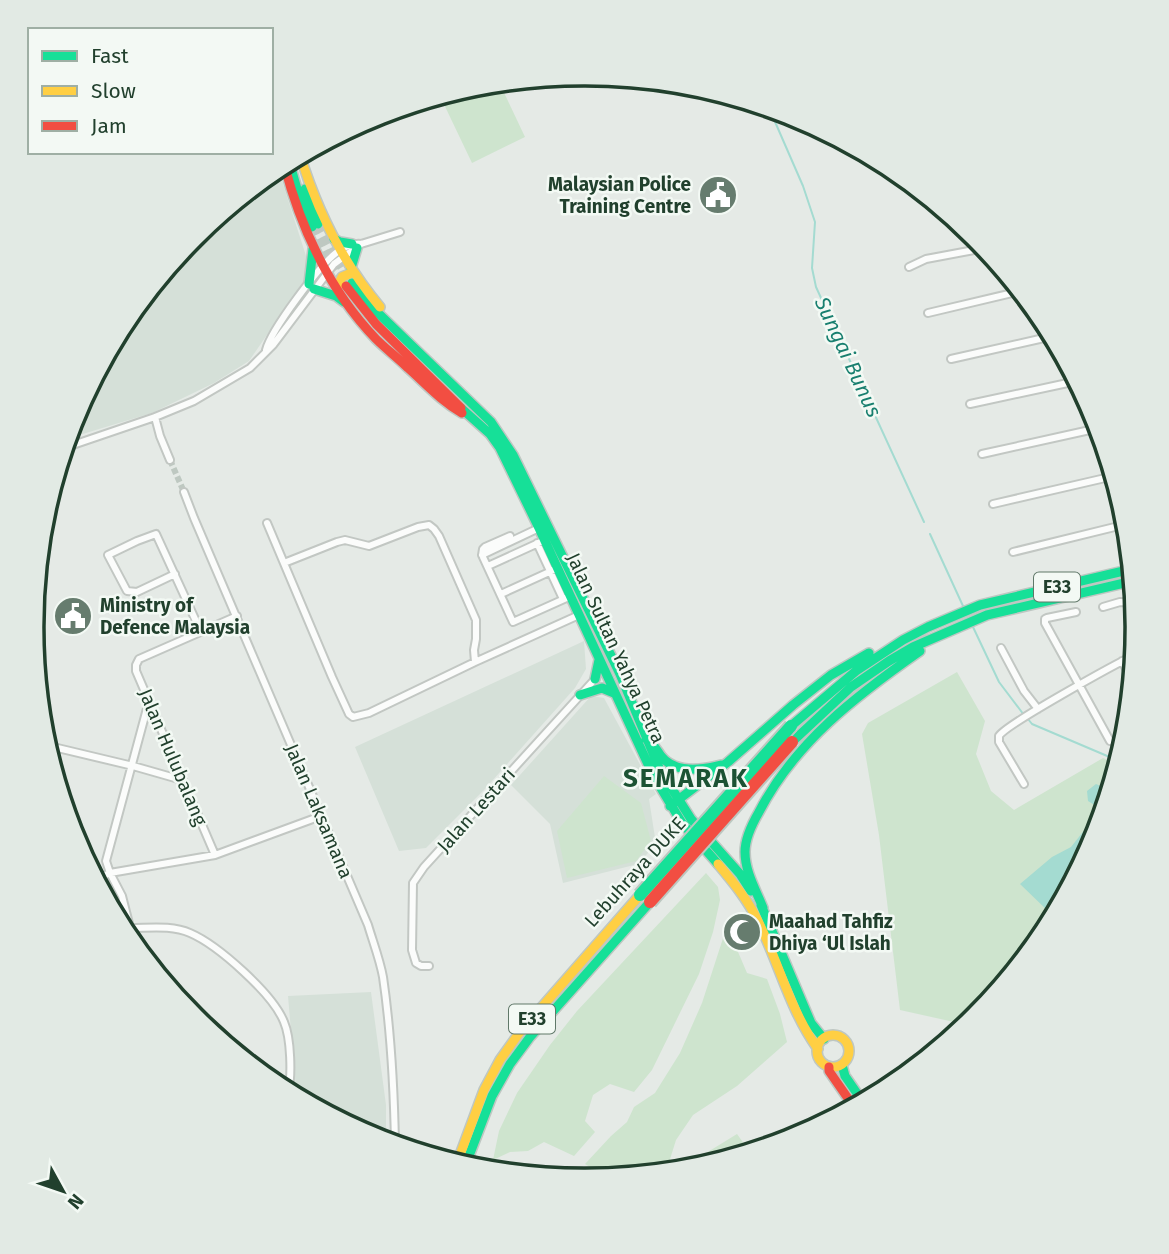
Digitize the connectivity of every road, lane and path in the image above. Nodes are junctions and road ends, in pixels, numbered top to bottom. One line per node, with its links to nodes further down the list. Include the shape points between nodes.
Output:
1 (303, 166): 5 (main road)
2 (298, 168): 5 (main road)
3 (292, 172): 5 (main road, via 301,203)
4 (287, 175): 5 (main road, via 292,198)
5 (319, 231): 7 (main road); 8 (main road); 10 (main road)
6 (400, 232): 7 (street)
7 (357, 246): 10 (street); 13 (main road)
8 (313, 249): 12 (main road); 14 (main road)
9 (972, 251): 11 (street)
10 (341, 253): 12 (street); 13 (main road)
11 (909, 267)
12 (324, 270): 13 (main road); 14 (street)
13 (348, 279): 16 (main road); 23 (main road, Jalan Sultan Yahya Petra, via 376,324); 55 (main road, Jalan Sultan Yahya Petra, via 491,422 513,455)
14 (311, 287): 16 (main road); 22 (street, via 255,364 194,401)
15 (1010, 294): 17 (street)
16 (346, 303): 23 (main road, via 438,396)
17 (928, 313)
18 (1041, 339): 19 (street)
19 (951, 359)
20 (1067, 383): 21 (street)
21 (970, 404)
22 (155, 417): 25 (street); 27 (street)
23 (470, 417): 34 (main road, Jalan Sultan Yahya Petra, via 500,448)
24 (1088, 430): 26 (street)
25 (76, 444)
26 (982, 454)
27 (170, 460)
28 (1105, 479): 30 (street)
29 (184, 492): 50 (street, Jalan Laksamana)
30 (993, 504)
31 (267, 523): 37 (street)
32 (1116, 527): 35 (street)
33 (510, 536): 36 (street, via 485,547)
34 (540, 537): 36 (street); 38 (street); 39 (main road, Jalan Sultan Yahya Petra)
35 (1013, 552)
36 (482, 555): 38 (street)
37 (284, 564): 58 (street, via 353,717); 58 (street, via 337,542 369,547 429,525 439,536 476,620)
38 (488, 566): 43 (street)
39 (554, 570): 43 (street); 44 (main road, Jalan Sultan Yahya Petra)
40 (1122, 572): 47 (main road, Lebuhraya DUKE / E33)
41 (175, 574): 41 (street, via 137,592 127,591 108,555 156,534); 54 (street)
42 (1123, 583): 47 (main road, Lebuhraya DUKE / E33)
43 (501, 594): 44 (street, via 513,622)
44 (567, 598): 49 (main road, Jalan Sultan Yahya Petra)
45 (1124, 602): 46 (street)
46 (1103, 607)
47 (985, 610): 51 (main road, Lebuhraya DUKE / E33)
48 (1076, 612): 63 (street, via 1047,618 1045,623)
49 (579, 615): 58 (street); 59 (main road, Jalan Sultan Yahya Petra)
50 (237, 616): 54 (street); 78 (street, Jalan Laksamana)
51 (963, 618): 52 (main road, Lebuhraya DUKE / E33); 53 (main road, Lebuhraya DUKE / E33)
52 (924, 629): 73 (main road, via 893,639 831,675); 82 (main road, Lebuhraya DUKE / E33, bridge, via 846,678 791,726)
53 (949, 631): 82 (main road, Lebuhraya DUKE / E33, bridge, via 888,661 851,687 792,742); 83 (main road, via 824,727 763,800 746,841 747,864)
54 (201, 632): 66 (street, Jalan Hulubalang, via 139,659 136,671)
55 (602, 636): 59 (main road); 61 (main road, Jalan Sultan Yahya Petra)
56 (1001, 648): 67 (street)
57 (1122, 661): 60 (street); 63 (street)
58 (475, 662)
59 (601, 663): 61 (main road); 62 (main road); 65 (main road, Jalan Sultan Yahya Petra)
60 (1124, 664)
61 (620, 674): 70 (main road, Jalan Sultan Yahya Petra)
62 (595, 679): 64 (street, Jalan Lestari)
63 (1079, 685): 67 (street); 71 (street)
64 (580, 695): 65 (main road, via 603,687); 86 (street, Jalan Lestari, via 413,883 412,950 416,963)
65 (618, 697): 77 (main road, Jalan Sultan Yahya Petra, via 653,775)
66 (149, 701): 68 (street, Jalan Hulubalang); 69 (street)
67 (1038, 709): 76 (street, via 1001,734 999,741)
68 (159, 725): 69 (street, via 151,720); 75 (street, Jalan Hulubalang)
69 (142, 727): 74 (street)
70 (646, 739): 73 (main road, via 682,769 700,770); 77 (main road, Jalan Sultan Yahya Petra)
71 (1110, 741)
72 (58, 748): 74 (street)
73 (728, 761): 77 (main road)
74 (133, 766): 75 (street); 80 (street, via 106,862)
75 (183, 780): 79 (street, Jalan Hulubalang)
76 (1024, 784)
77 (674, 803): 83 (main road, Jalan Sultan Yahya Petra, via 740,874); 87 (main road, Jalan Sultan Yahya Petra, via 685,827 750,905 803,1030)
78 (321, 816): 79 (street); 92 (street, Jalan Laksamana, via 368,925 382,975)
79 (215, 855): 80 (street)
80 (110, 873): 81 (street); 84 (street)
81 (105, 876)
82 (645, 898): 93 (main road, Lebuhraya DUKE / E33, via 520,1032 484,1090); 94 (main road, Lebuhraya DUKE / E33, via 510,1064)
83 (763, 908): 87 (main road, Jalan Sultan Yahya Petra)
84 (126, 913)
85 (136, 928): 89 (street, via 190,933 243,971 284,1022)
86 (429, 966)
87 (821, 1044): 88 (main road, Jalan Sultan Yahya Petra, via 818,1054 822,1062); 88 (main road, Jalan Sultan Yahya Petra, via 832,1036 846,1043 848,1056)
88 (836, 1066): 90 (main road, Jalan Sultan Yahya Petra); 91 (main road, Jalan Sultan Yahya Petra, via 829,1071)
89 (290, 1081)
90 (857, 1094)
91 (848, 1099)
92 (395, 1133)
93 (459, 1152)
94 (469, 1155)

